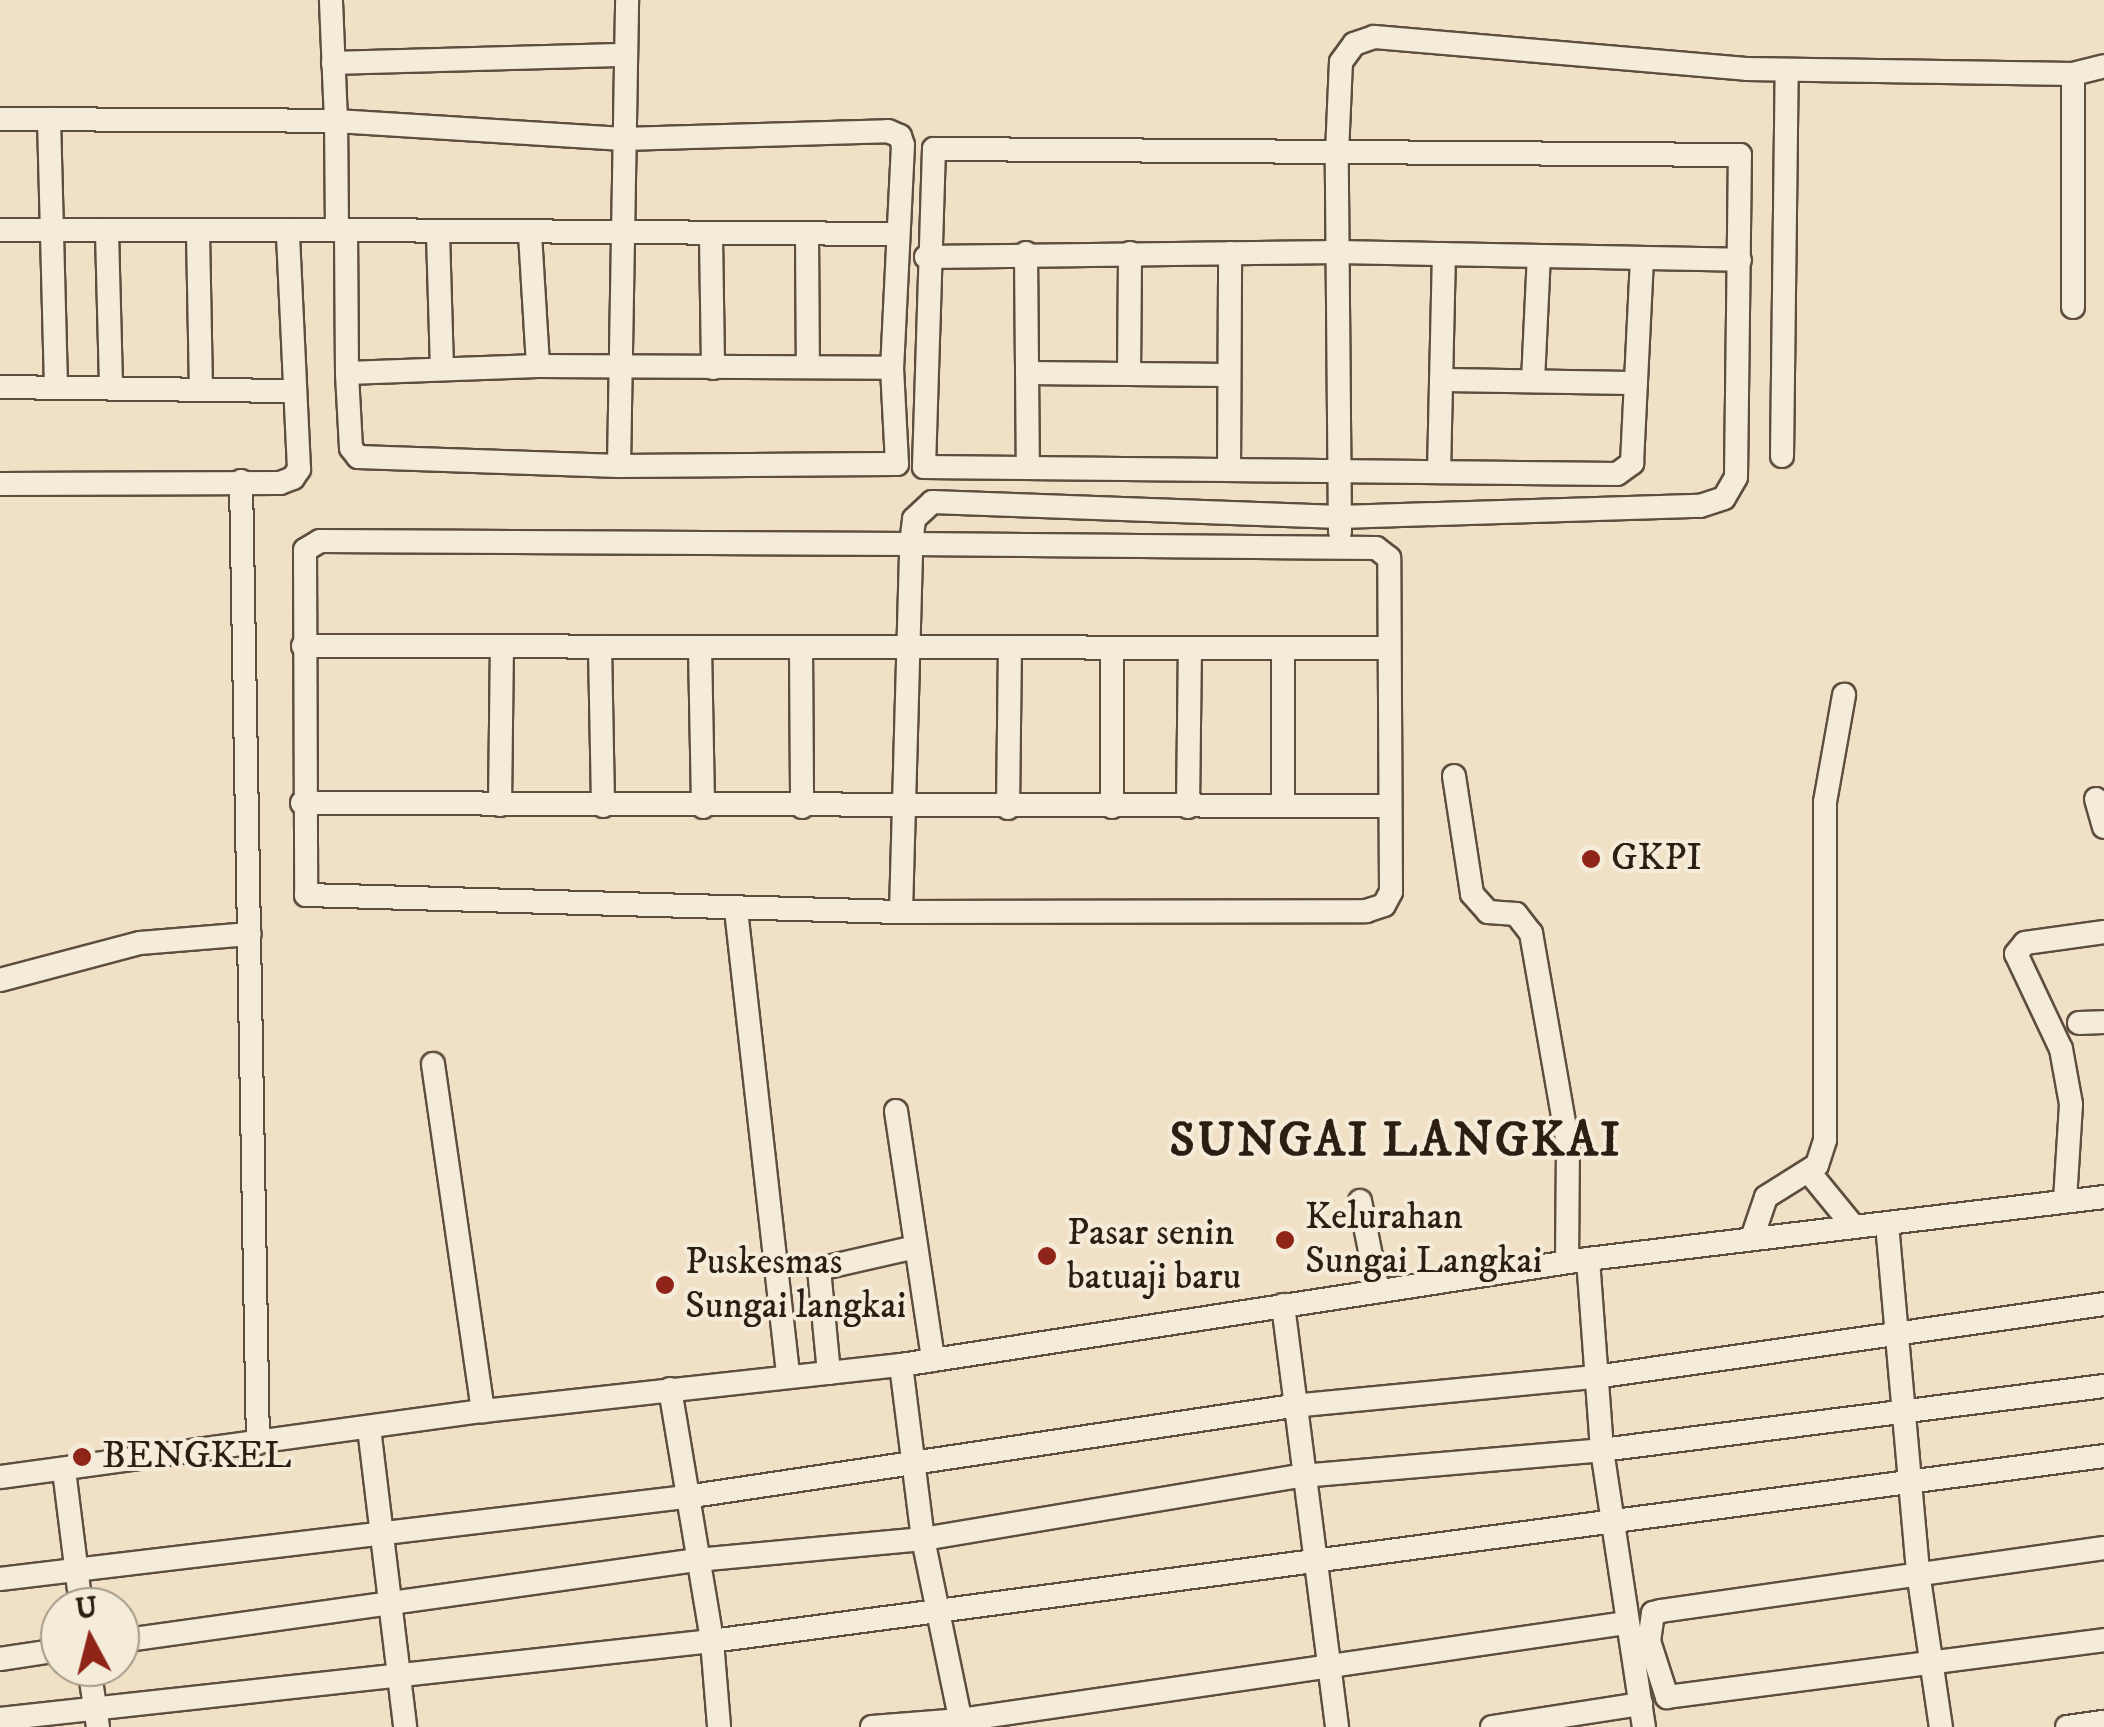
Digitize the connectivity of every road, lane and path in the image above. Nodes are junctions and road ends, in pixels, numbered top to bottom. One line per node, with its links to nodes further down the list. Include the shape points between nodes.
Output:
1 (331, 0): 4 (street)
2 (627, 0): 3 (street)
3 (626, 55): 4 (street); 11 (street)
4 (333, 63): 10 (street)
5 (2104, 66): 7 (street)
6 (1787, 70): 7 (street); 12 (street, via 1364,39 1341,62); 52 (street)
7 (2073, 74): 33 (street)
8 (49, 118): 9 (street); 10 (street); 14 (street)
9 (0, 119)
10 (336, 120): 11 (street); 17 (street, via 338,230)
11 (623, 139): 20 (street); 21 (street, via 895,133 904,145)
12 (1337, 154): 25 (street); 30 (street, via 938,146 930,158); 32 (street, via 1740,155)
13 (0, 230): 14 (street)
14 (49, 230): 15 (street); 47 (street)
15 (107, 232): 16 (street); 49 (street)
16 (198, 233): 17 (street); 50 (street)
17 (288, 233): 51 (street)
18 (438, 234): 19 (street); 38 (street); 40 (street, via 346,230)
19 (530, 234): 20 (street); 34 (street)
20 (625, 234): 23 (street); 39 (street)
21 (898, 234): 22 (street); 37 (street)
22 (808, 235): 23 (street); 35 (street)
23 (710, 236): 36 (street)
24 (1130, 252): 26 (street); 27 (street); 42 (street)
25 (1338, 252): 27 (street); 28 (street); 57 (street)
26 (1026, 253): 30 (street); 41 (street)
27 (1230, 253): 43 (street)
28 (1444, 254): 29 (street); 44 (street)
29 (1538, 256): 31 (street); 45 (street)
30 (926, 257): 54 (street, via 924,466)
31 (1642, 258): 32 (street); 46 (street)
32 (1740, 260): 60 (street, via 1736,476 1724,498 1700,506)
33 (2073, 307)
34 (538, 366): 38 (street); 39 (street)
35 (808, 366): 36 (street); 37 (street)
36 (713, 368): 39 (street)
37 (892, 368): 53 (street, via 897,464)
38 (442, 369): 40 (street)
39 (621, 372): 53 (street)
40 (347, 373): 53 (street, via 352,448 364,459)
41 (1027, 373): 42 (street); 54 (street)
42 (1129, 374): 43 (street)
43 (1229, 375): 55 (street)
44 (1441, 380): 45 (street); 56 (street)
45 (1533, 381): 46 (street)
46 (1636, 383): 56 (street, via 1632,463 1626,471)
47 (56, 385): 48 (street); 49 (street)
48 (0, 387)
49 (111, 388): 50 (street)
50 (201, 389): 51 (street)
51 (293, 392): 58 (street, via 297,474 280,484)
52 (1782, 456)
53 (620, 466)
54 (1028, 466): 55 (street)
55 (1229, 470): 57 (street)
56 (1438, 472): 57 (street)
57 (1339, 473): 60 (street)
58 (240, 482): 59 (street); 92 (street)
59 (0, 484)
60 (1340, 517): 61 (street, via 941,501 917,513); 62 (street)
61 (911, 544): 62 (street); 63 (street, via 320,541 303,554); 68 (street)
62 (1340, 548): 73 (street, via 1376,548 1389,558)
63 (302, 646): 64 (street); 77 (street)
64 (502, 647): 65 (street); 78 (street)
65 (600, 647): 66 (street); 79 (street)
66 (700, 648): 67 (street); 80 (street)
67 (801, 648): 68 (street); 83 (street)
68 (906, 648): 69 (street); 86 (street)
69 (1010, 648): 70 (street); 87 (street)
70 (1112, 648): 71 (street); 84 (street)
71 (1190, 648): 72 (street); 85 (street)
72 (1283, 648): 73 (street); 81 (street)
73 (1386, 648): 82 (street)
74 (1844, 695): 98 (street, via 1826,802 1826,1140)
75 (1454, 776): 106 (street, via 1472,894 1488,912 1516,914 1531,933 1568,1146)
76 (2096, 799): 88 (street)
77 (302, 803): 78 (street); 89 (street, via 302,889 308,896)
78 (500, 805): 79 (street)
79 (603, 806): 80 (street)
80 (703, 806): 83 (street)
81 (1284, 806): 82 (street); 85 (street)
82 (1387, 806): 90 (street, via 1391,892 1376,910)
83 (802, 807): 86 (street)
84 (1112, 807): 85 (street); 87 (street)
85 (1188, 807)
86 (906, 808): 87 (street); 90 (street)
87 (1008, 808)
88 (2104, 827)
89 (736, 910): 90 (street); 114 (street)
90 (901, 912)
91 (2104, 932): 100 (street, via 2025,943 2016,954 2047,1011 2072,1104)
92 (250, 934): 93 (street, via 140,943); 122 (street)
93 (0, 980)
94 (2104, 1022): 95 (street)
95 (2078, 1023)
96 (433, 1064): 119 (street)
97 (896, 1111): 105 (street)
98 (1808, 1172): 103 (street); 104 (street, via 1766,1197)
99 (2104, 1197): 100 (street)
100 (2065, 1200): 102 (street)
101 (1360, 1201): 107 (street)
102 (1887, 1224): 103 (street); 110 (street)
103 (1854, 1227): 104 (street)
104 (1752, 1238): 106 (street)
105 (916, 1248): 111 (street); 113 (street, via 819,1269)
106 (1577, 1260): 107 (street); 115 (street)
107 (1378, 1291): 109 (street)
108 (2104, 1304): 110 (street)
109 (1283, 1305): 111 (street); 118 (street)
110 (1894, 1335): 115 (street); 120 (street)
111 (933, 1360): 112 (street)
112 (901, 1365): 113 (street); 125 (street)
113 (828, 1373): 114 (street)
114 (788, 1376): 117 (street)
115 (1595, 1377): 118 (street); 123 (street)
116 (2104, 1386): 120 (street)
117 (670, 1389): 119 (street); 130 (street)
118 (1293, 1406): 125 (street); 127 (street)
119 (483, 1411): 121 (street)
120 (1902, 1415): 123 (street); 129 (street)
121 (369, 1428): 122 (street); 132 (street)
122 (258, 1443): 126 (street)
123 (1602, 1450): 127 (street); 131 (street)
124 (2104, 1456): 129 (street)
125 (914, 1466): 130 (street); 133 (street)
126 (64, 1470): 128 (street); 137 (street)
127 (1301, 1476): 133 (street); 135 (street)
128 (0, 1478)
129 (1914, 1485): 131 (street); 138 (street)
130 (686, 1496): 132 (street); 136 (street)
131 (1614, 1520): 135 (street); 143 (street)
132 (379, 1530): 137 (street); 141 (street)
133 (923, 1539): 136 (street); 142 (street)
134 (2104, 1548): 138 (street)
135 (1316, 1559): 142 (street); 150 (street)
136 (696, 1560): 141 (street); 146 (street)
137 (77, 1568): 139 (street); 140 (street)
138 (1918, 1572): 149 (street); 149 (street, via 1653,1613 1649,1641 1667,1697)
139 (0, 1580)
140 (79, 1587)
141 (388, 1603): 144 (street); 151 (street)
142 (940, 1612): 146 (street); 157 (street)
143 (1625, 1623): 150 (street); 154 (street)
144 (140, 1638)
145 (2104, 1640): 149 (street)
146 (712, 1641): 151 (street); 159 (street)
147 (40, 1653): 148 (street)
148 (0, 1659)
149 (1932, 1665): 163 (street)
150 (1327, 1667): 157 (street); 161 (street)
151 (401, 1677): 153 (street); 158 (street)
152 (92, 1687): 153 (street)
153 (96, 1716): 155 (street)
154 (1642, 1716): 162 (street)
155 (0, 1720)
156 (2104, 1722): 164 (street)
157 (961, 1723): 160 (street)
158 (405, 1727)
159 (719, 1727)
160 (872, 1727)
161 (1337, 1727)
162 (1492, 1727)
163 (1941, 1727)
164 (2067, 1727)

